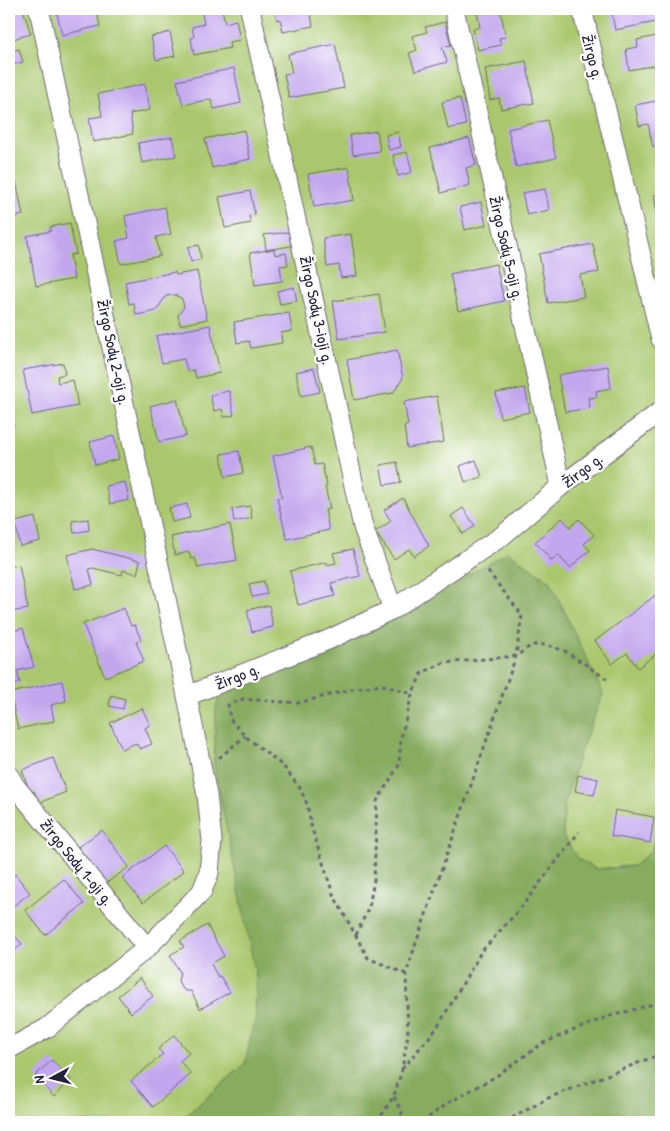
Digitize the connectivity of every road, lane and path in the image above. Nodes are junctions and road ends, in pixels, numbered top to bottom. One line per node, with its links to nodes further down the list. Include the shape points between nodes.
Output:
1 (39, 9): 13 (street, Žirgo Sodų 2-oji g.)
2 (250, 9): 9 (street, Žirgo Sodų 3-ioji g., via 363,527)
3 (454, 9): 7 (street, Žirgo Sodų 5-oji g.)
4 (582, 9): 5 (street, Žirgo g.)
5 (661, 339)
6 (661, 411): 7 (street, Žirgo g.)
7 (561, 486): 8 (street, Žirgo g., via 502,536)
8 (474, 554): 9 (street, Žirgo g.); 10 (path, via 522,615)
9 (393, 609): 13 (street, Žirgo g., via 328,640)
10 (516, 656): 11 (path, via 532,645 547,645 565,651); 12 (path, via 443,663 422,673); 20 (path)
11 (607, 679)
12 (412, 694): 14 (path, via 383,685 298,703 243,700 228,705 230,719); 18 (path, via 401,738 399,765 376,801 374,880 369,907)
13 (187, 696): 15 (street)
14 (245, 736): 15 (path); 18 (path, via 284,766 300,788 333,894)
15 (202, 769): 19 (street, via 212,840 209,873 202,891)
16 (9, 776): 19 (street, Žirgo Sodų 1-oji g.)
17 (579, 832): 24 (path, via 519,910 481,952 437,1028)
18 (356, 935): 20 (path, via 368,958)
19 (147, 948): 22 (street, via 47,1028)
20 (406, 974): 24 (path, via 408,1034)
21 (661, 1002): 28 (path, via 607,1017 543,1043)
22 (9, 1050)
23 (661, 1054): 29 (path, via 548,1098)
24 (402, 1070): 25 (path)
25 (394, 1096): 26 (path); 27 (path, via 402,1112)
26 (377, 1122)
27 (400, 1122)
28 (422, 1122)
29 (505, 1122)

